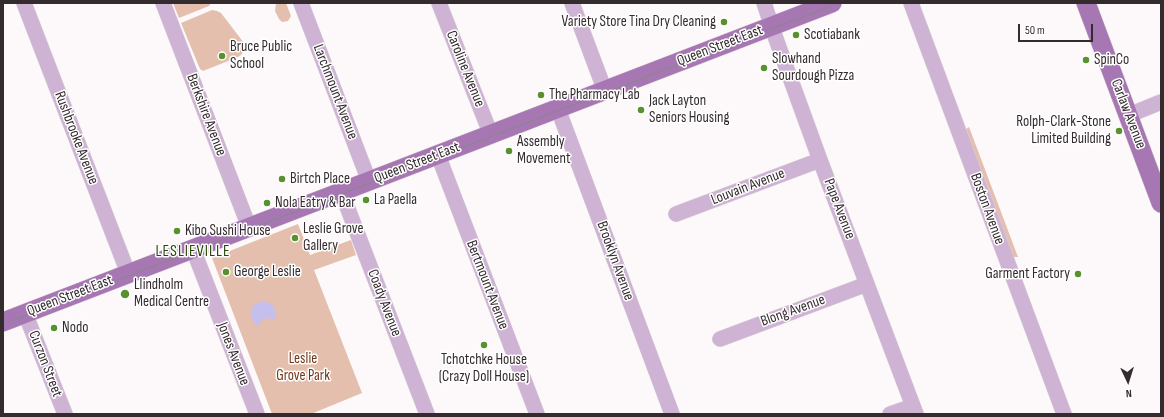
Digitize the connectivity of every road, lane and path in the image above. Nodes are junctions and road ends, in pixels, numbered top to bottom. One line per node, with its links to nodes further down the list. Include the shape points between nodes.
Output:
1 (24, 3): 24 (street, Rushbrooke Avenue)
2 (162, 3): 22 (street, Berkshire Avenue)
3 (301, 3): 18 (street, Larchmount Avenue)
4 (439, 3): 15 (street, Caroline Avenue)
5 (572, 3): 11 (street)
6 (764, 3): 10 (street, Pape Avenue)
7 (832, 3): 10 (main road, Queen Street East)
8 (911, 3): 36 (street, Boston Avenue)
9 (1086, 3): 14 (main road, Carlaw Avenue)
10 (772, 26): 11 (main road, Queen Street East); 17 (street, Pape Avenue)
11 (605, 90): 13 (main road, Queen Street East)
12 (1161, 102): 14 (street)
13 (558, 109): 15 (main road, Queen Street East); 34 (street, Brooklyn Avenue)
14 (1128, 115): 20 (main road, Carlaw Avenue)
15 (490, 135): 16 (main road, Queen Street East)
16 (438, 155): 18 (main road, Queen Street East); 33 (street, Bertmount Avenue)
17 (820, 160): 21 (street, Louvain Avenue); 25 (street, Pape Avenue)
18 (369, 181): 19 (main road, Queen Street East)
19 (341, 191): 22 (main road, Queen Street East); 32 (street, Coady Avenue)
20 (1161, 203)
21 (676, 214)
22 (249, 227): 23 (main road, Queen Street East)
23 (193, 249): 24 (main road, Queen Street East); 31 (street, Jones Avenue)
24 (128, 273): 26 (main road, Queen Street East)
25 (867, 284): 28 (street, Blong Avenue); 29 (street, Pape Avenue)
26 (26, 313): 27 (main road, Queen Street East); 30 (street, Curzon Street)
27 (3, 322)
28 (720, 339)
29 (914, 410): 35 (street)
30 (64, 414)
31 (256, 414)
32 (427, 414)
33 (537, 414)
34 (672, 414)
35 (890, 414)
36 (1064, 414)

